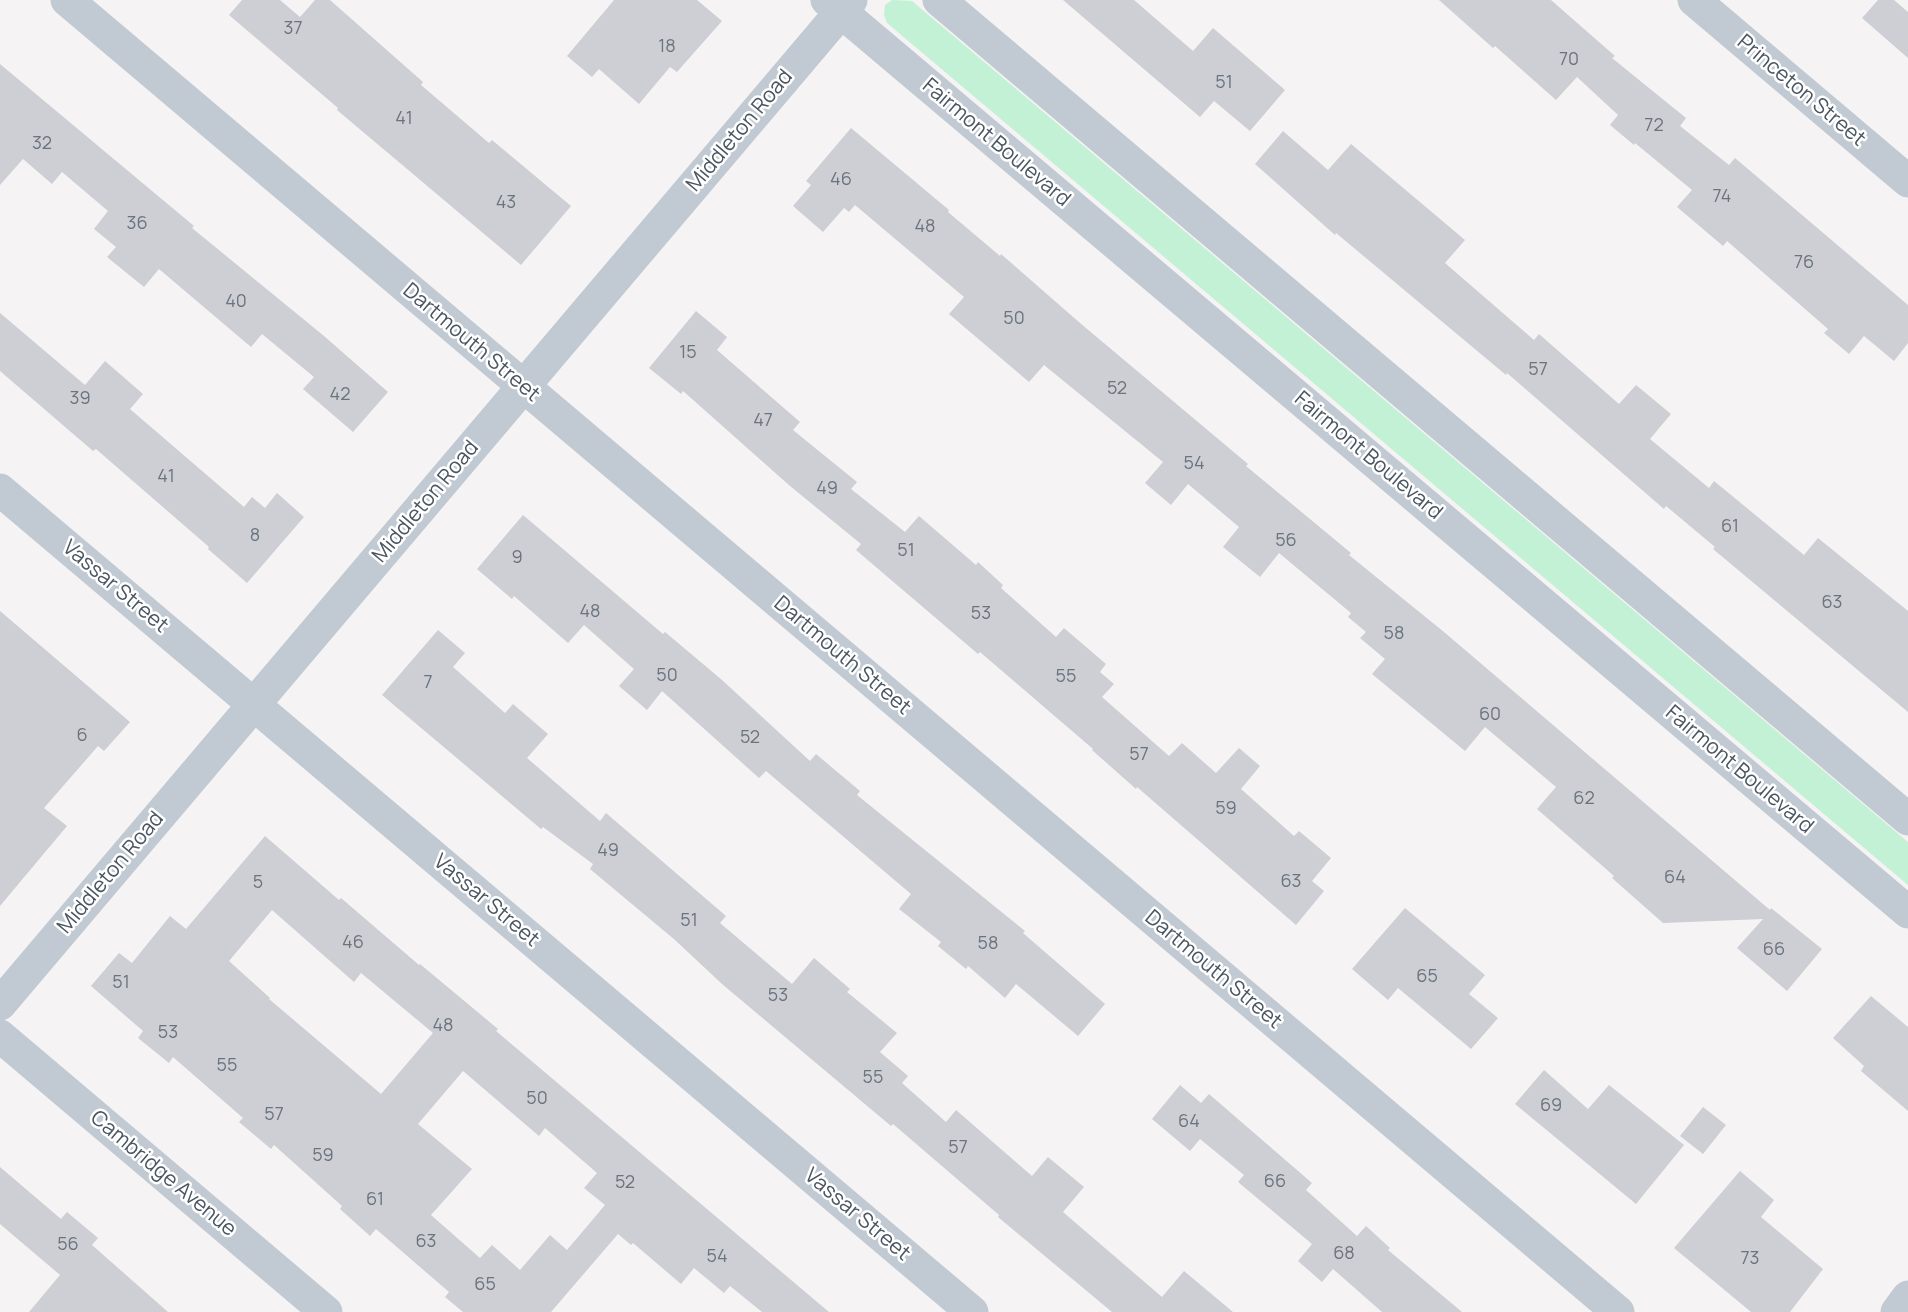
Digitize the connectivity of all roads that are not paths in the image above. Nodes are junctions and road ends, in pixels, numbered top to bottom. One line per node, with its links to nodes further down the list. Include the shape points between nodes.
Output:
1 (67, 0): 6 (street, Dartmouth Street)
2 (939, 0): 9 (street)
3 (1694, 0): 5 (street, Princeton Street)
4 (840, 4): 6 (street, Middleton Road); 10 (street, Fairmont Boulevard)
5 (1908, 181)
6 (524, 387): 8 (street, Middleton Road); 16 (street, Dartmouth Street)
7 (0, 490): 8 (street, Vassar Street)
8 (254, 704): 11 (street, Middleton Road); 15 (street, Vassar Street)
9 (1908, 819)
10 (1908, 912)
11 (0, 1004)
12 (0, 1036): 14 (street, Cambridge Avenue)
13 (1908, 1297): 17 (street)
14 (326, 1312)
15 (972, 1312)
16 (1618, 1312)
17 (1897, 1312)

